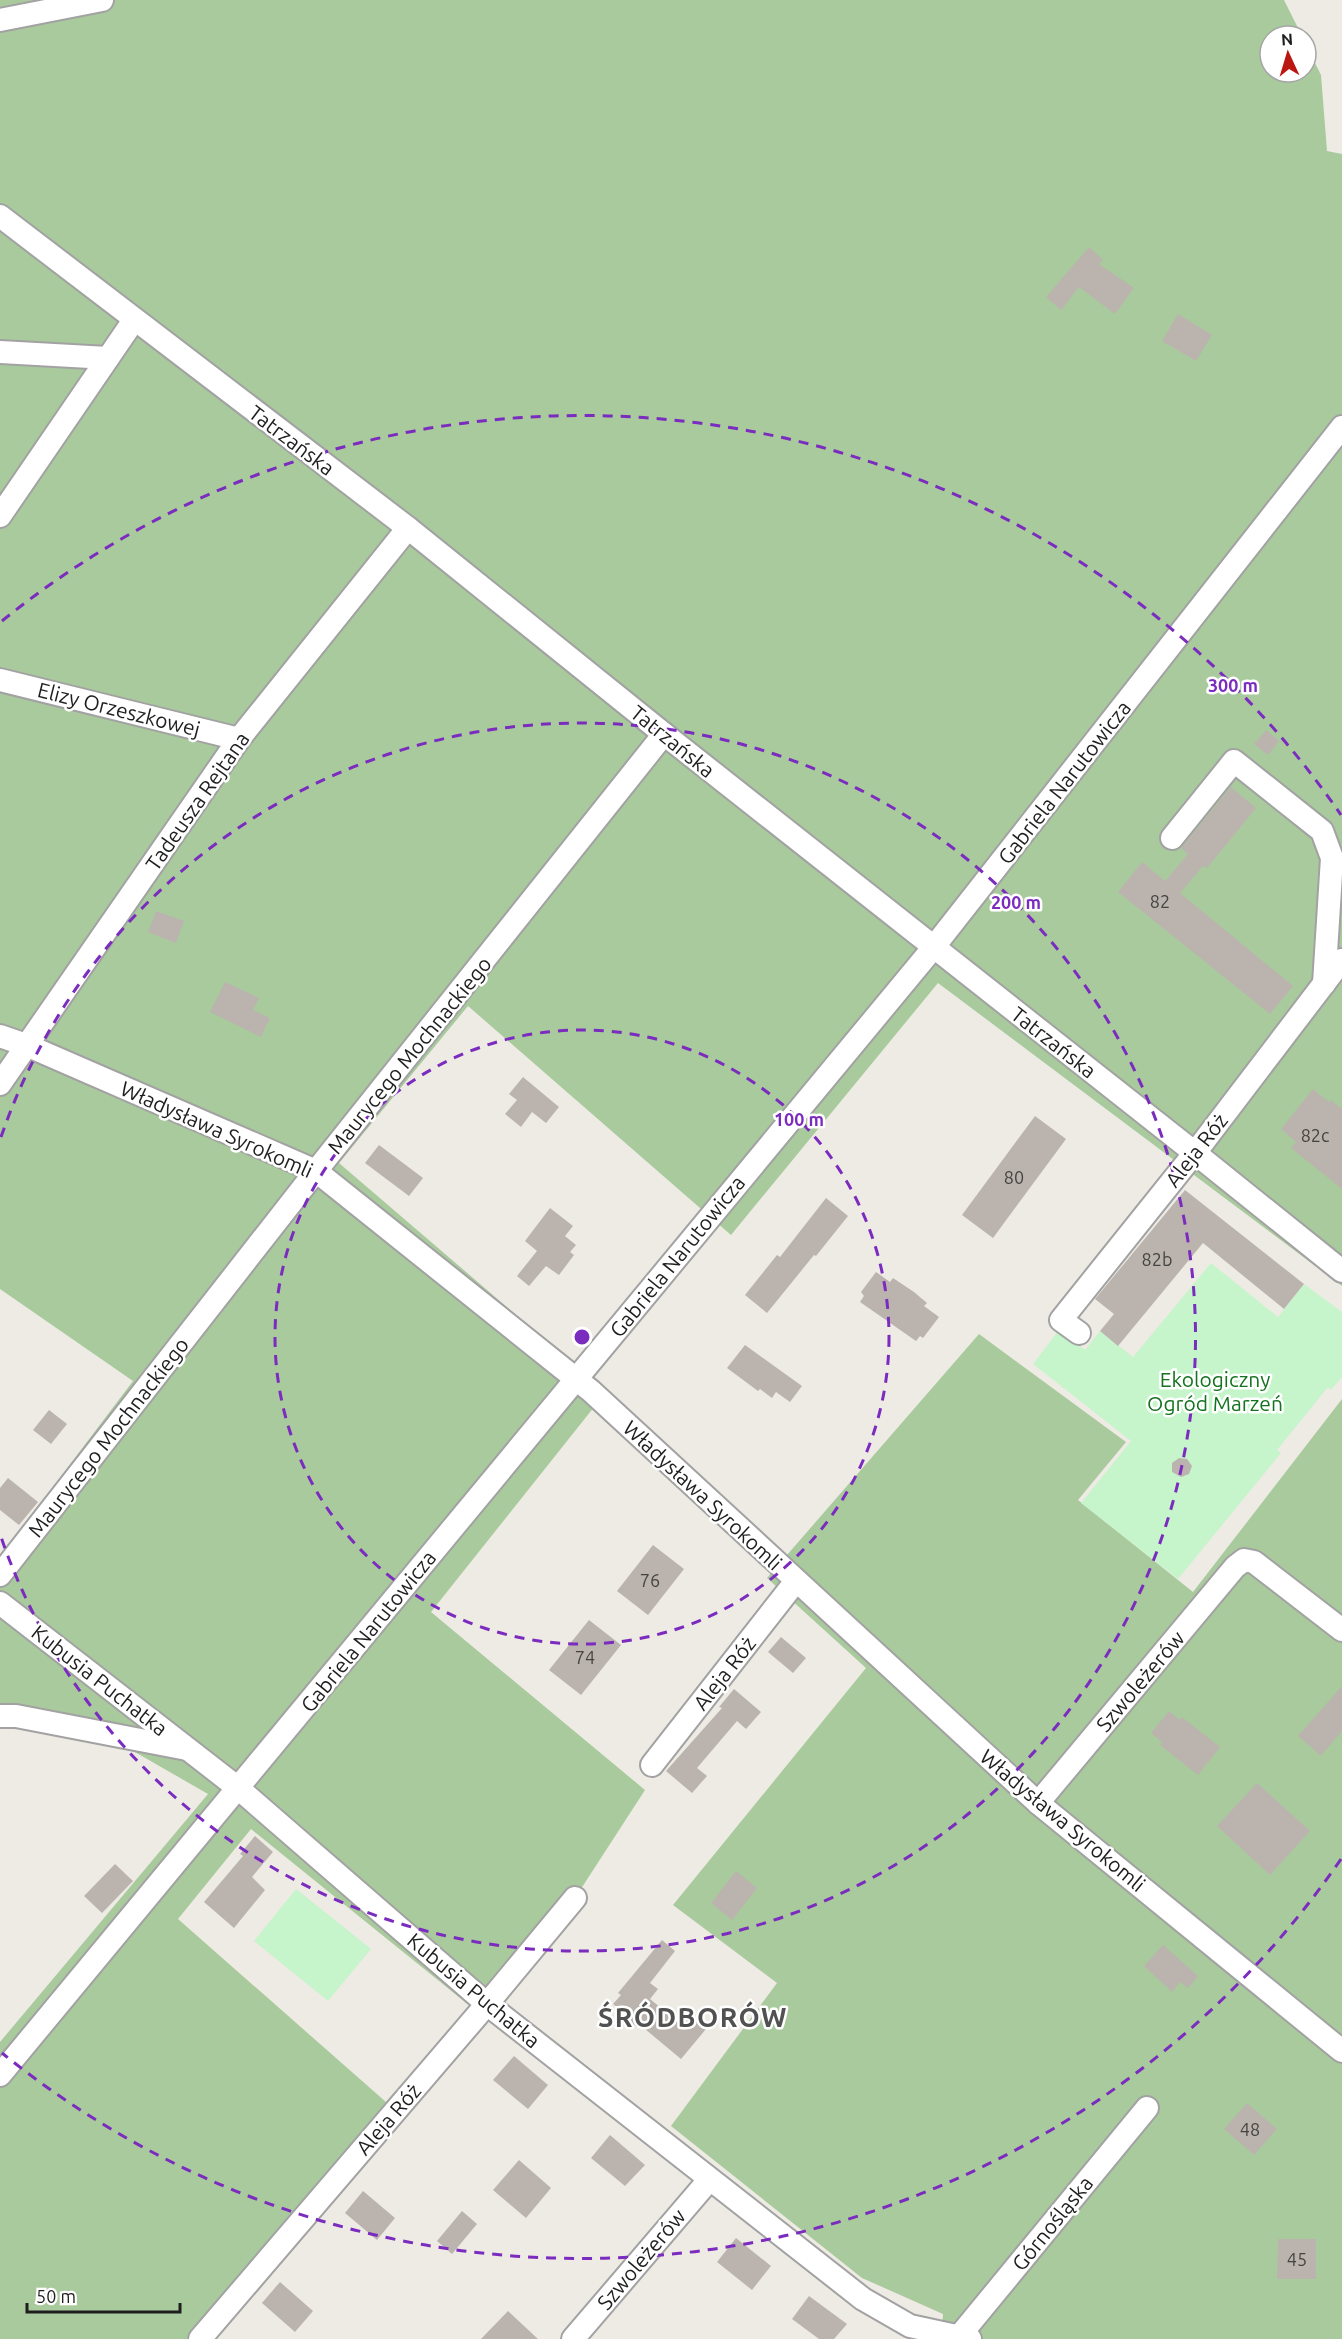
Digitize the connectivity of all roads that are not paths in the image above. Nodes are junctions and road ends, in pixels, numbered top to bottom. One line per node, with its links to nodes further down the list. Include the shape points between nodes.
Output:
1 (102, 0): 2 (street)
2 (0, 20)
3 (0, 216): 4 (street, Tatrzańska)
4 (134, 320): 6 (street); 9 (street, Tatrzańska)
5 (0, 352): 6 (street)
6 (108, 358): 8 (street)
7 (1342, 427): 14 (street, Gabriela Narutowicza)
8 (0, 516)
9 (408, 528): 11 (street, Tatrzańska); 12 (street, Tadeusza Rejtana)
10 (0, 680): 12 (street, Elizy Orzeszkowej)
11 (664, 734): 14 (street, Tatrzańska); 21 (street, Maurycego Mochnackiego)
12 (239, 739): 18 (street, Tadeusza Rejtana)
13 (1172, 838): 16 (street, via 1234,761 1322,831 1332,858)
14 (933, 948): 20 (street, Tatrzańska); 24 (street, Gabriela Narutowicza)
15 (1342, 960): 16 (street, Aleja Róż)
16 (1324, 984): 20 (street, Aleja Róż)
17 (0, 1036): 18 (street, Władysława Syrokomli)
18 (26, 1045): 19 (street, Tadeusza Rejtana); 21 (street, Władysława Syrokomli)
19 (0, 1084)
20 (1195, 1153): 22 (street, Tatrzańska); 23 (street, Aleja Róż, via 1061,1320)
21 (316, 1171): 24 (street, Władysława Syrokomli); 25 (street, Maurycego Mochnackiego)
22 (1342, 1271)
23 (1079, 1333)
24 (576, 1379): 26 (street, Władysława Syrokomli); 32 (street, Gabriela Narutowicza)
25 (0, 1575)
26 (796, 1581): 31 (street, Aleja Róż); 33 (street, Władysława Syrokomli)
27 (0, 1603): 30 (street, Kubusia Puchatka)
28 (1342, 1630): 33 (street, Szwoleżerów, via 1254,1562 1244,1560)
29 (0, 1716): 30 (street)
30 (191, 1750): 32 (street, Kubusia Puchatka)
31 (652, 1765)
32 (238, 1788): 35 (street, Kubusia Puchatka); 37 (street, Gabriela Narutowicza)
33 (1038, 1803): 36 (street, Władysława Syrokomli)
34 (575, 1898): 35 (street, Aleja Róż)
35 (487, 2004): 39 (street, Kubusia Puchatka); 41 (street, Aleja Róż)
36 (1342, 2051)
37 (0, 2075)
38 (1146, 2108): 40 (street, Górnośląska)
39 (709, 2180): 40 (street, Kubusia Puchatka, via 863,2299 910,2326); 42 (street, Szwoleżerów)
40 (962, 2338)
41 (200, 2339)
42 (573, 2339)

